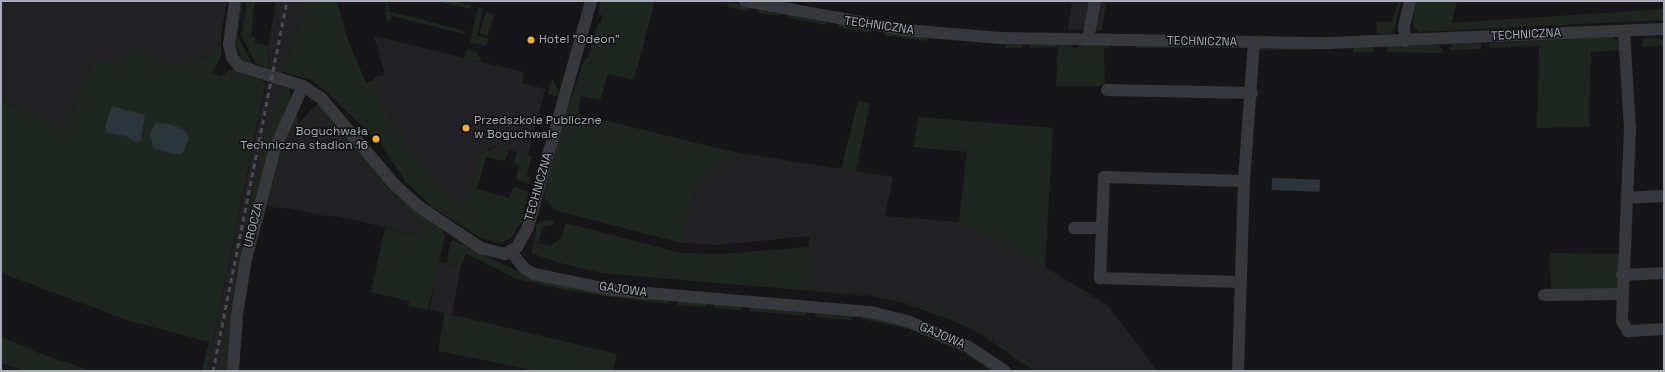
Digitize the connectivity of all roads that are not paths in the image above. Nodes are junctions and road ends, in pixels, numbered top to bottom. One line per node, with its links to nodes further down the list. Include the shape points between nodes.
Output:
1 (235, 1): 12 (street, via 229,44 235,62 244,70)
2 (591, 1): 20 (street, TECHNICZNA, via 533,211 523,240)
3 (745, 1): 6 (street, TECHNICZNA)
4 (1095, 1): 9 (street)
5 (1410, 1): 10 (street, via 1404,27)
6 (783, 5): 9 (street, TECHNICZNA, via 919,32)
7 (1664, 30): 8 (street, TECHNICZNA)
8 (1624, 31): 10 (street, TECHNICZNA); 17 (street, via 1630,128)
9 (1088, 40): 11 (street, TECHNICZNA)
10 (1405, 41): 11 (street, TECHNICZNA)
11 (1254, 42): 14 (street)
12 (303, 86): 20 (street, via 321,98 395,185 418,206 481,248 497,254); 27 (street, UROCZA, via 275,148 246,259 237,315)
13 (1107, 90): 14 (street)
14 (1252, 93): 15 (street)
15 (1244, 180): 19 (street, via 1104,177); 23 (street)
16 (1664, 196): 17 (street)
17 (1627, 198): 22 (street)
18 (1074, 228): 19 (street)
19 (1102, 228): 23 (street, via 1100,278)
20 (511, 252): 28 (street, GAJOWA, via 525,269 534,274 613,290 758,300 878,314 907,321 967,346)
21 (1664, 273): 22 (street)
22 (1622, 276): 24 (street)
23 (1240, 282): 29 (street)
24 (1622, 294): 25 (street); 26 (street, via 1622,320 1626,330)
25 (1544, 295)
26 (1664, 329)
27 (233, 371)
28 (1005, 371)
29 (1238, 371)

